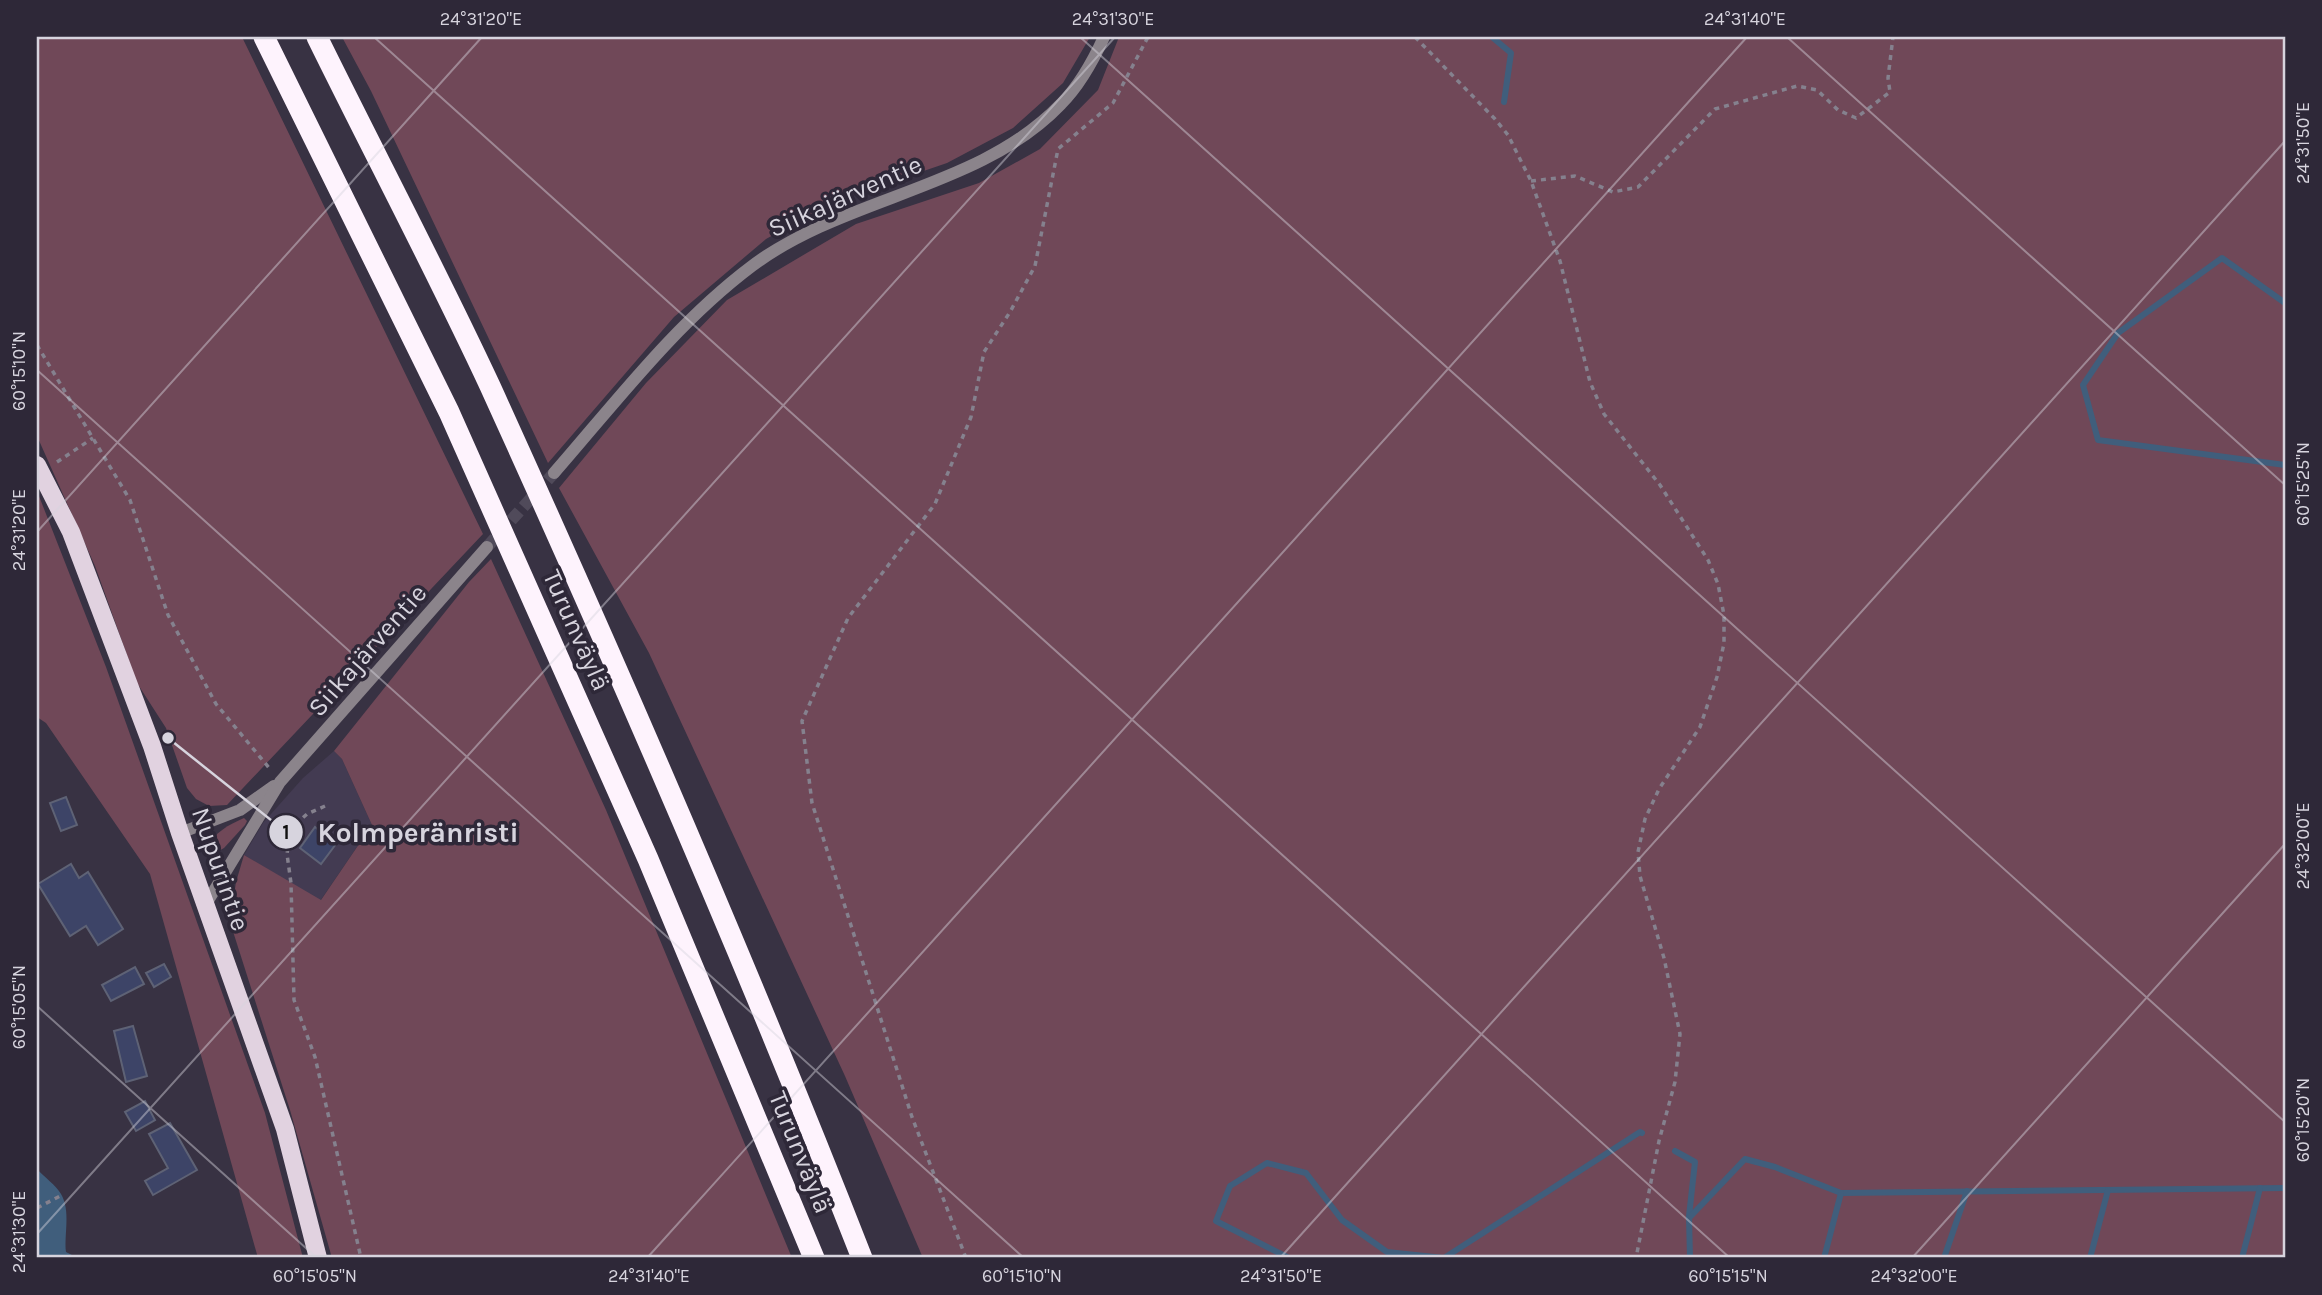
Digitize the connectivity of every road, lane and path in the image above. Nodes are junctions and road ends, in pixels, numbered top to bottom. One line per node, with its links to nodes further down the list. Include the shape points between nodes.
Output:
1 (264, 37): 21 (highway, Turunväylä, via 449,412 648,859)
2 (317, 37): 22 (highway, Turunväylä, via 500,409 688,834)
3 (1104, 37): 11 (street, Siikajärventie, via 1062,104 1009,145 838,218 753,266 673,339)
4 (1148, 37): 23 (path, via 1113,103 1058,149 1035,266 984,352 971,417 935,504 848,618 802,721 812,803 912,1117)
5 (1415, 37): 7 (path, via 1495,118)
6 (1893, 37): 7 (path, via 1890,92 1856,118 1838,110 1817,90 1797,86 1715,109 1639,187 1612,192 1575,176)
7 (1531, 181): 24 (path, via 1560,261 1576,331 1604,414 1660,485 1708,560 1724,615 1722,654 1700,727 1644,819 1638,852 1680,1034 1675,1082)
8 (37, 345): 9 (path)
9 (93, 438): 10 (path); 13 (path, via 130,500 168,615 216,704)
10 (39, 469): 15 (main road, Nupurintie, via 71,532)
11 (554, 473)
12 (487, 547): 13 (street, Siikajärventie)
13 (280, 782): 15 (street, via 240,810); 16 (street)
14 (325, 806): 20 (path, via 295,825 289,840 294,1000 315,1057)
15 (180, 833): 16 (main road, Nupurintie)
16 (206, 904): 19 (main road, Nupurintie, via 285,1129)
17 (62, 1195): 18 (path)
18 (37, 1208)
19 (318, 1258)
20 (361, 1258)
21 (814, 1258)
22 (862, 1258)
23 (966, 1258)
24 (1636, 1258)

